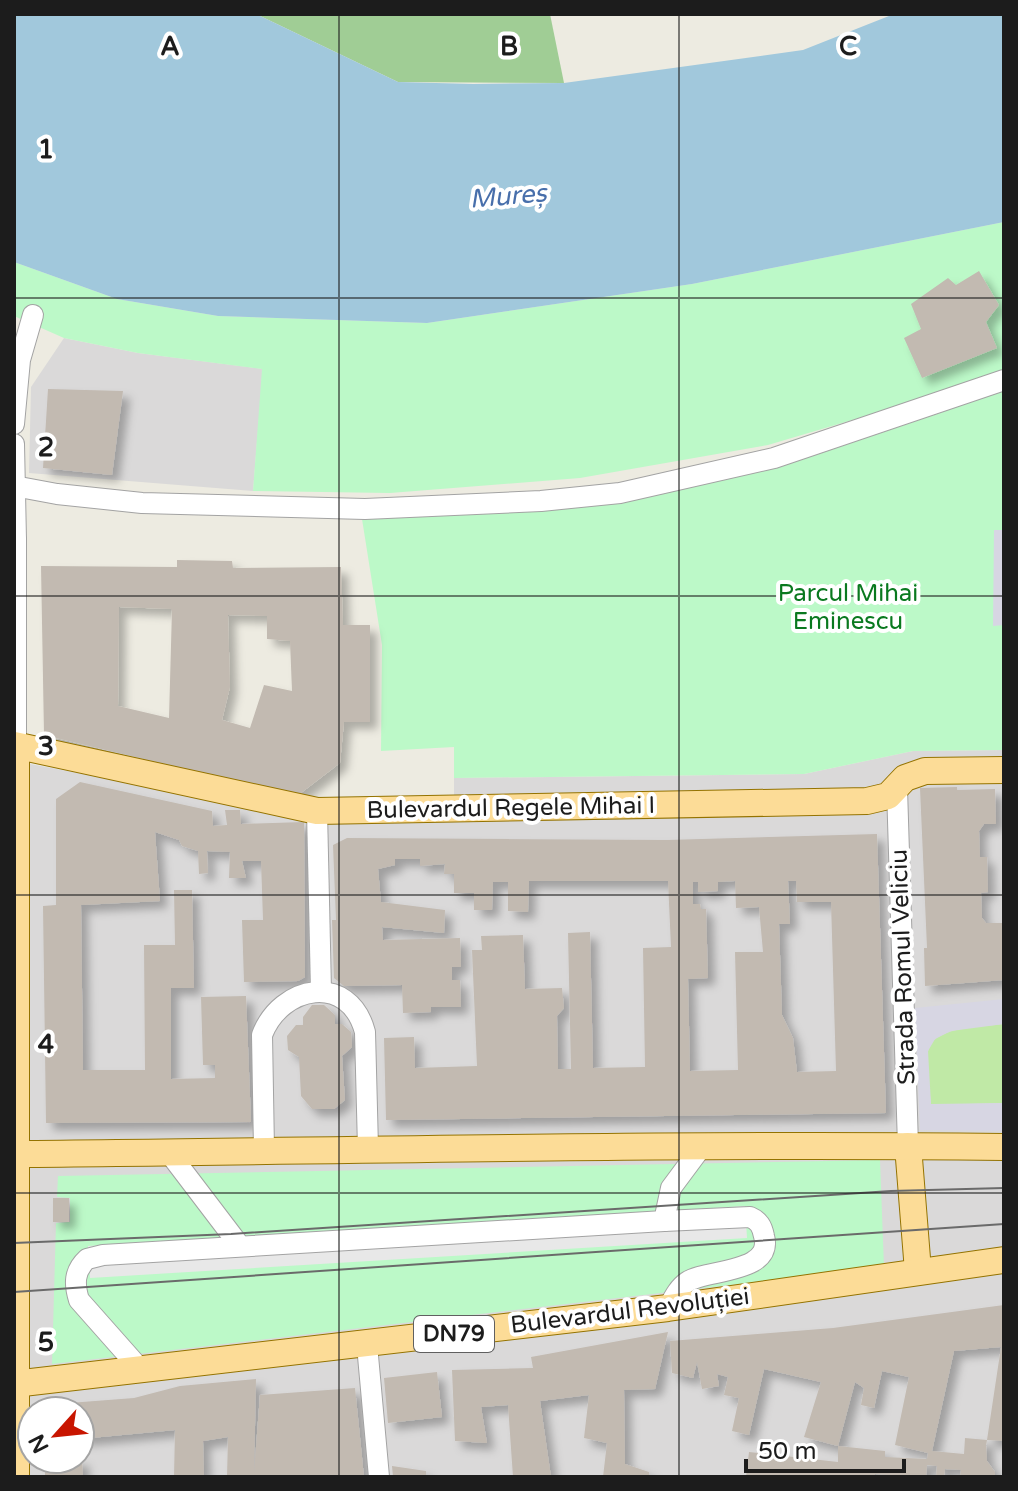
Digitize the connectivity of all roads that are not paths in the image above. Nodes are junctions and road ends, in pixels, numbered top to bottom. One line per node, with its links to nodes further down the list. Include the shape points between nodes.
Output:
1 (33, 315): 3 (street, via 20,360)
2 (1004, 380): 5 (street, via 774,458 620,493 365,509 142,503)
3 (14, 424)
4 (14, 444): 5 (street)
5 (15, 487): 6 (street)
6 (15, 538): 7 (street)
7 (15, 745): 10 (main road, Bulevardul Regele Mihai I); 12 (main road)
8 (1004, 770): 9 (main road, Bulevardul Regele Mihai I, via 925,771 905,778)
9 (897, 788): 10 (main road, Bulevardul Regele Mihai I, via 867,801); 14 (street, Strada Romul Veliciu)
10 (317, 811): 11 (street)
11 (321, 991): 16 (street, via 339,996 362,1021); 17 (street, via 302,994 267,1021 262,1035)
12 (16, 1013): 18 (main road)
13 (703, 1145): 14 (main road); 16 (main road); 20 (street, via 671,1188)
14 (908, 1146): 15 (main road); 23 (main road)
15 (1004, 1147)
16 (368, 1148): 17 (main road)
17 (264, 1150): 19 (main road)
18 (15, 1154): 19 (main road); 27 (main road)
19 (170, 1154): 21 (street)
20 (664, 1221): 21 (street); 24 (street, via 750,1217 766,1239 762,1253 746,1265 686,1283)
21 (240, 1246): 26 (street, via 103,1255 82,1264 76,1275 79,1300)
22 (1004, 1260): 23 (main road, Bulevardul Revoluției / DN79)
23 (918, 1271): 24 (main road, Bulevardul Revoluției / DN79)
24 (668, 1308): 25 (main road, Bulevardul Revoluției / DN79)
25 (367, 1345): 26 (main road, Bulevardul Revoluției / DN79); 29 (street)
26 (141, 1370): 27 (main road, Bulevardul Revoluției / DN79)
27 (16, 1384): 28 (main road)
28 (16, 1477)
29 (379, 1477)

